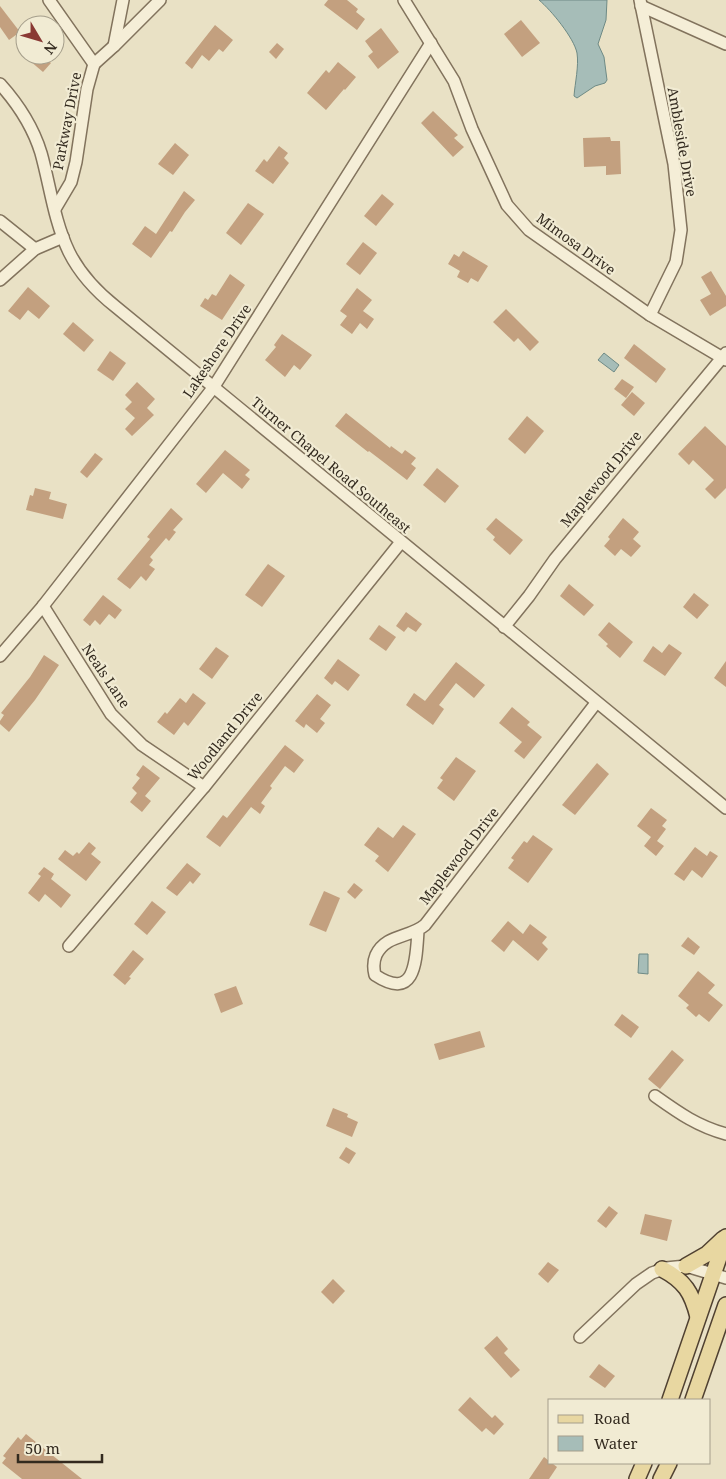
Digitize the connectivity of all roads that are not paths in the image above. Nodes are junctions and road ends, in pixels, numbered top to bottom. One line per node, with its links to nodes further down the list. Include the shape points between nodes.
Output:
1 (49, 0): 9 (street)
2 (122, 0): 8 (street)
3 (160, 0): 8 (street)
4 (404, 0): 6 (street, Mimosa Drive)
5 (640, 3): 7 (street); 16 (street, Ambleside Drive, via 674,164 681,230 676,262)
6 (432, 43): 16 (street, Mimosa Drive, via 454,81 507,205 529,230); 18 (street, Lakeshore Drive)
7 (726, 44)
8 (114, 46): 9 (street)
9 (94, 64): 11 (street, Parkway Drive, via 71,182)
10 (0, 84): 11 (street, Turner Chapel Road Southeast, via 16,103 35,136)
11 (55, 209): 13 (street, Turner Chapel Road Southeast)
12 (0, 221): 14 (street)
13 (63, 237): 14 (street); 18 (street, Turner Chapel Road Southeast, via 94,288)
14 (36, 249): 15 (street)
15 (0, 280)
16 (650, 315): 17 (street, Mimosa Drive)
17 (724, 356): 21 (street, Maplewood Drive, via 554,559)
18 (213, 388): 19 (street, Turner Chapel Road Southeast); 20 (street, Lakeshore Drive)
19 (401, 542): 21 (street, Turner Chapel Road Southeast); 24 (street, Woodland Drive)
20 (43, 606): 22 (street, Lakeshore Drive); 24 (street, Neals Lane, via 111,714 142,745)
21 (504, 627): 23 (street, Turner Chapel Road Southeast)
22 (0, 656)
23 (596, 703): 25 (street, Turner Chapel Road Southeast); 26 (street, Maplewood Drive)
24 (204, 787): 27 (street, Woodland Drive)
25 (726, 808)
26 (418, 931): 26 (street, via 384,944 374,958 372,967 375,975 393,983 408,980 414,971)
27 (69, 946)
28 (655, 1096): 29 (street, via 707,1129)
29 (726, 1134)
30 (726, 1237): 31 (main road, via 707,1254); 33 (main road)
31 (686, 1266): 32 (street); 33 (street)
32 (662, 1270): 35 (main road, via 686,1287); 36 (street, via 636,1284)
33 (720, 1276): 35 (main road)
34 (726, 1305): 38 (main road)
35 (698, 1316): 37 (main road)
36 (580, 1337)
37 (670, 1399)
38 (692, 1399)
39 (644, 1464): 41 (main road)
40 (669, 1464): 42 (main road)
41 (637, 1479)
42 (662, 1479)

